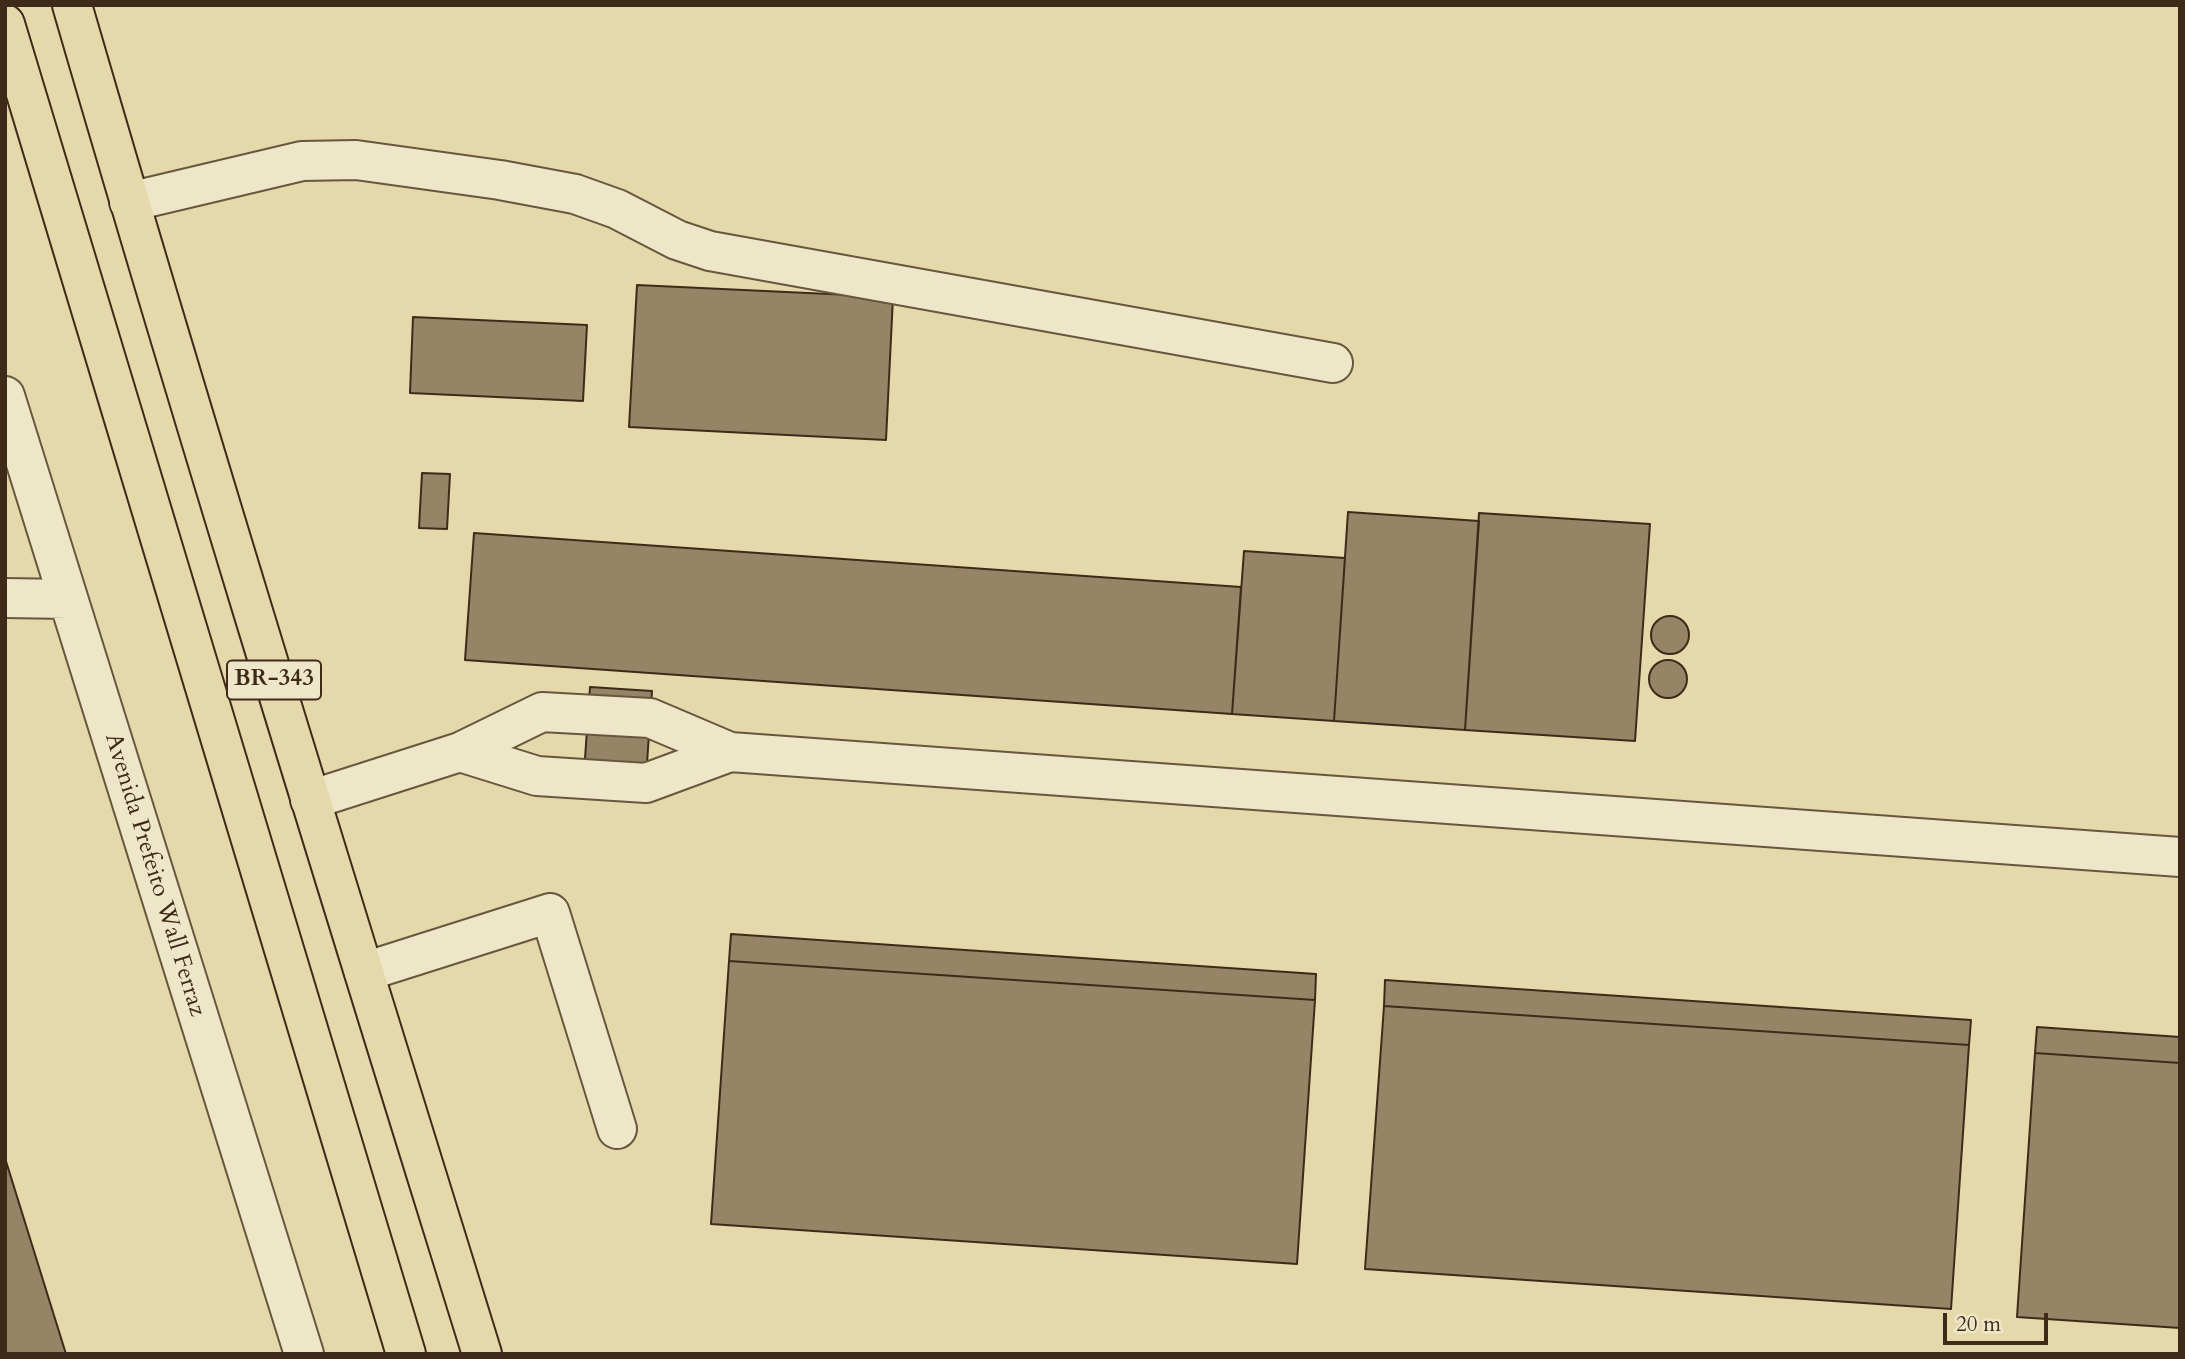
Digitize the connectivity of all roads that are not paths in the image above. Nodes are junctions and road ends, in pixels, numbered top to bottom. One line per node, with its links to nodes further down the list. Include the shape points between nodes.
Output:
1 (72, 5): 3 (highway, BR-343)
2 (5, 24): 15 (highway, BR-343)
3 (129, 202): 4 (street, via 302,161 356,160 575,194 710,251); 10 (highway, BR-343)
4 (1333, 363)
5 (5, 396): 7 (street, Avenida Prefeito Wall Ferraz)
6 (5, 598): 7 (street)
7 (68, 599): 14 (street, Avenida Prefeito Wall Ferraz)
8 (460, 752): 9 (street, via 537,776 646,783); 9 (street, via 542,712 650,718); 10 (street)
9 (730, 752): 11 (street)
10 (310, 800): 12 (highway, BR-343)
11 (2180, 857)
12 (364, 972): 13 (street, via 550,913); 16 (highway, BR-343)
13 (617, 1129)
14 (304, 1354)
15 (406, 1354)
16 (482, 1354)

